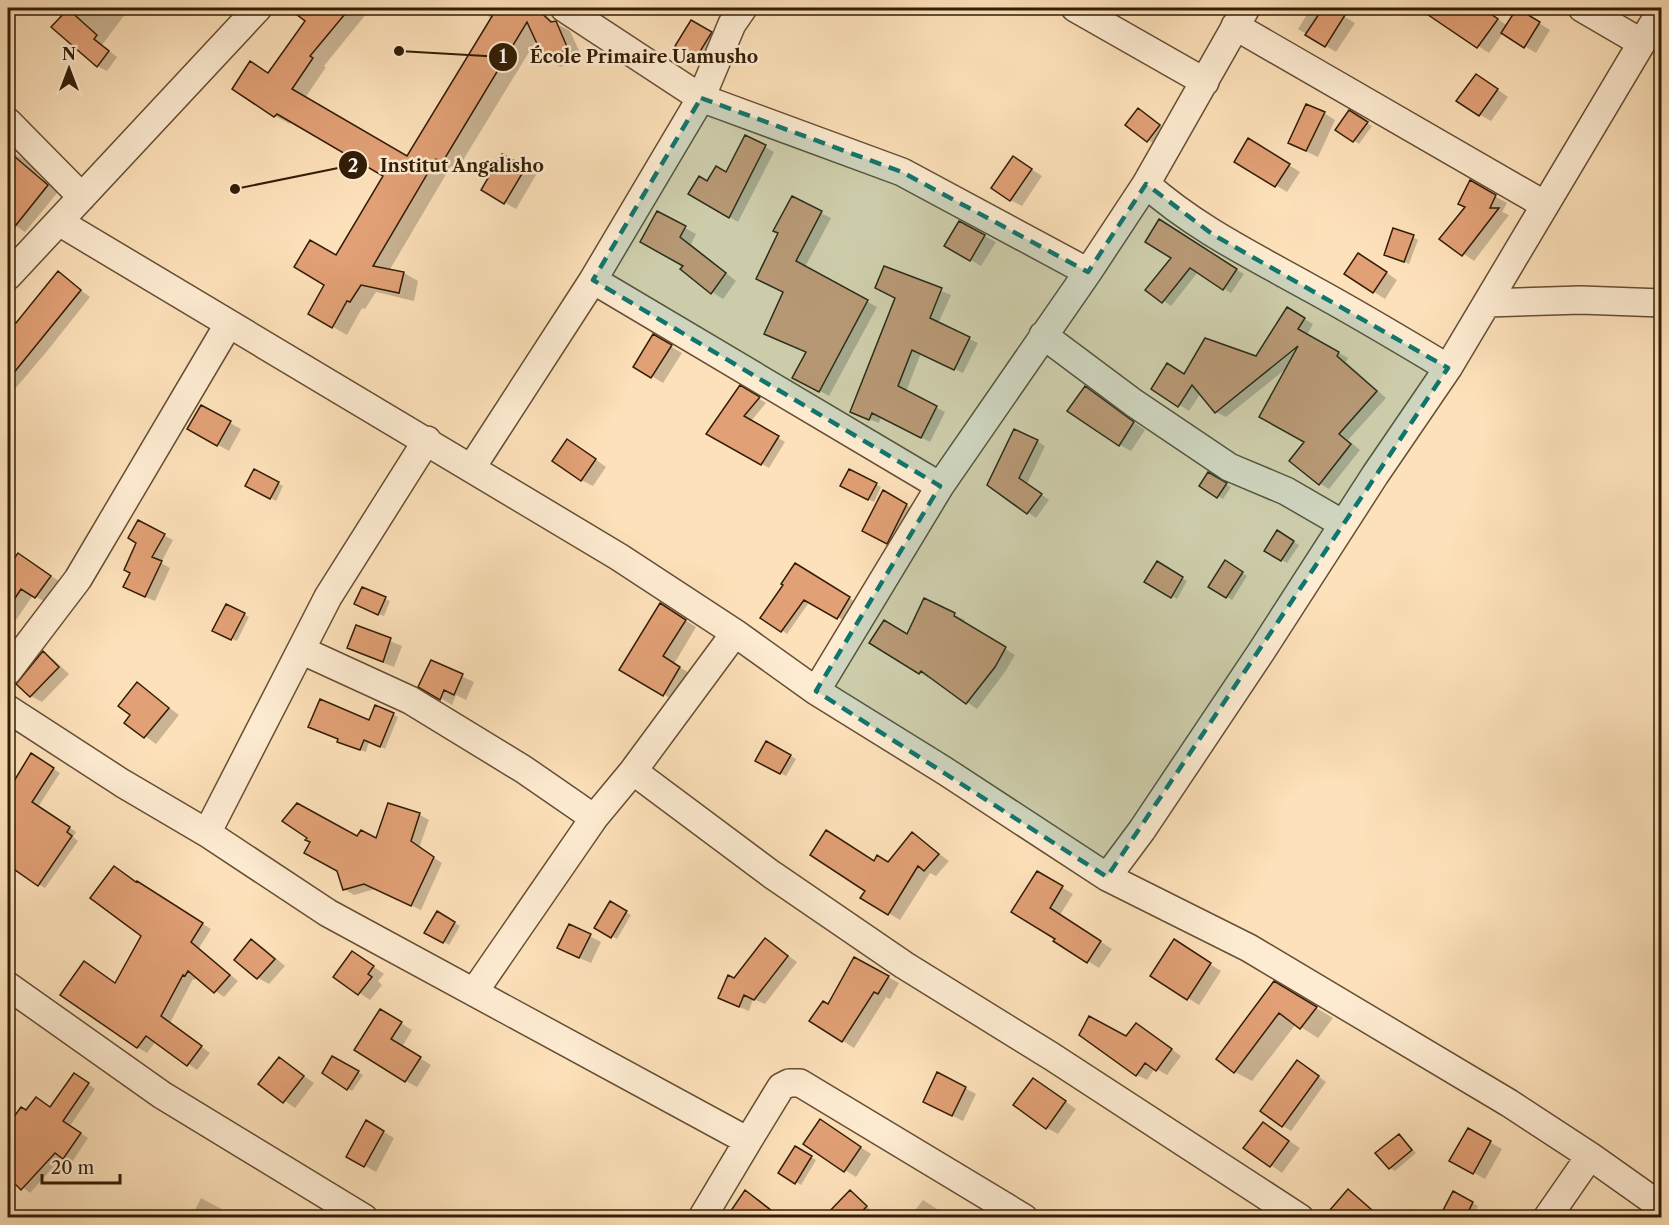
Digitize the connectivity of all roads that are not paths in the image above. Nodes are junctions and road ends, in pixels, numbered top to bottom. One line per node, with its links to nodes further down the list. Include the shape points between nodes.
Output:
1 (564, 8): 10 (street)
2 (743, 8): 10 (street, via 732,24)
3 (1075, 8): 9 (street)
4 (1581, 8): 8 (street)
5 (1662, 9): 8 (street)
6 (244, 13): 13 (street)
7 (1241, 17): 9 (street); 14 (street)
8 (1642, 43): 14 (street)
9 (1205, 82): 12 (street)
10 (701, 98): 16 (street, via 902,172); 18 (street)
11 (8, 122): 13 (street)
12 (1146, 184): 16 (street); 23 (street, via 1212,234)
13 (82, 197): 15 (street)
14 (1545, 205): 19 (street)
15 (59, 222): 17 (street); 21 (street)
16 (1088, 272): 22 (street)
17 (8, 276)
18 (593, 280): 25 (street); 26 (street)
19 (1488, 303): 20 (street); 23 (street)
20 (1662, 303)
21 (228, 325): 24 (street); 30 (street, via 78,579)
22 (1043, 335): 26 (street); 27 (street, via 1229,467 1286,490)
23 (1448, 368): 27 (street)
24 (427, 441): 25 (street); 29 (street, via 328,597)
25 (472, 467): 28 (street)
26 (940, 486): 31 (street)
27 (1343, 524): 36 (street)
28 (735, 633): 31 (street); 33 (street)
29 (301, 650): 34 (street, via 410,700); 35 (street)
30 (8, 670)
31 (816, 691): 36 (street)
32 (8, 709): 35 (street)
33 (633, 771): 34 (street); 45 (street, via 771,874 904,965)
34 (594, 818): 38 (street)
35 (207, 833): 38 (street, via 328,913)
36 (1107, 878): 40 (street, via 1249,948 1509,1103)
37 (8, 986): 42 (street, via 162,1095)
38 (474, 992): 39 (street)
39 (748, 1141): 43 (street); 44 (street, via 781,1087 800,1083)
40 (1590, 1156): 41 (street); 46 (street)
41 (1662, 1207)
42 (364, 1218)
43 (702, 1218)
44 (1024, 1218)
45 (1300, 1218)
46 (1547, 1218)

